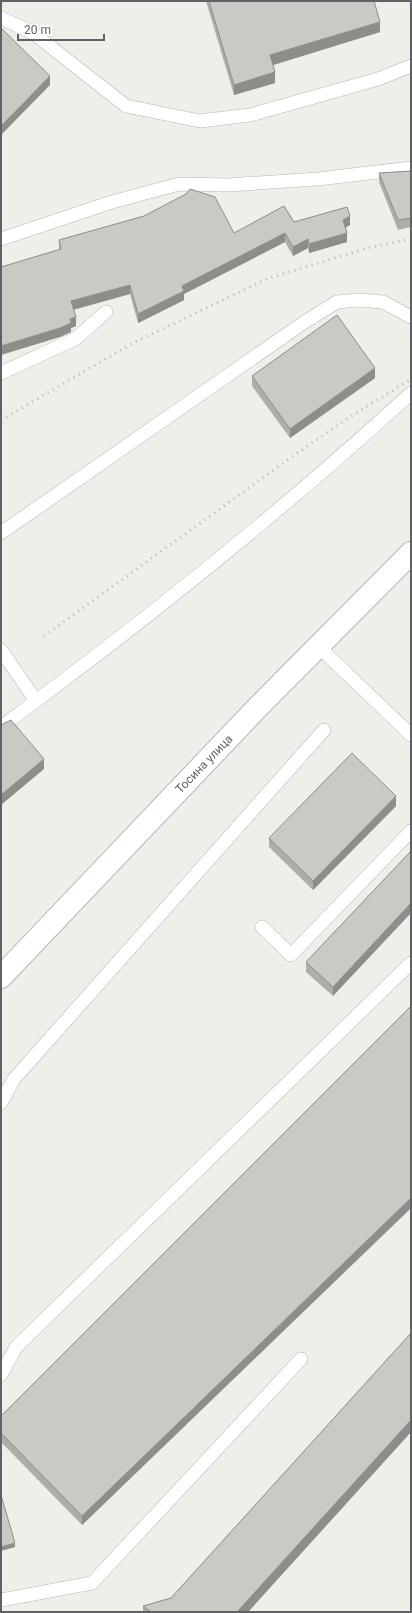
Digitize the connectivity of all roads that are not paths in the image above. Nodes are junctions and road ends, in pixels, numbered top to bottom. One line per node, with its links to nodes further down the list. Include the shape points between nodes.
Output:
1 (1, 18): 2 (lane, via 33,33 126,106 200,121 250,115 378,79)
2 (411, 66)
3 (411, 168): 4 (lane, via 288,181 228,185 179,184 112,202)
4 (1, 239)
5 (106, 312): 7 (lane, via 75,339)
6 (411, 317): 9 (lane, via 383,302 337,302 306,320)
7 (1, 373)
8 (411, 393): 13 (lane, via 221,558)
9 (1, 533)
10 (411, 553): 11 (street, Тосина улица)
11 (318, 646): 16 (lane); 20 (street, Тосина улица)
12 (1, 650): 13 (lane)
13 (36, 700): 14 (lane)
14 (1, 727)
15 (324, 730): 21 (lane, via 14,1079)
16 (411, 735)
17 (411, 831): 18 (lane, via 291,955)
18 (262, 927)
19 (411, 963): 23 (lane, via 16,1346)
20 (1, 978)
21 (1, 1103)
22 (301, 1359): 24 (lane, via 92,1583)
23 (1, 1375)
24 (1, 1600)

